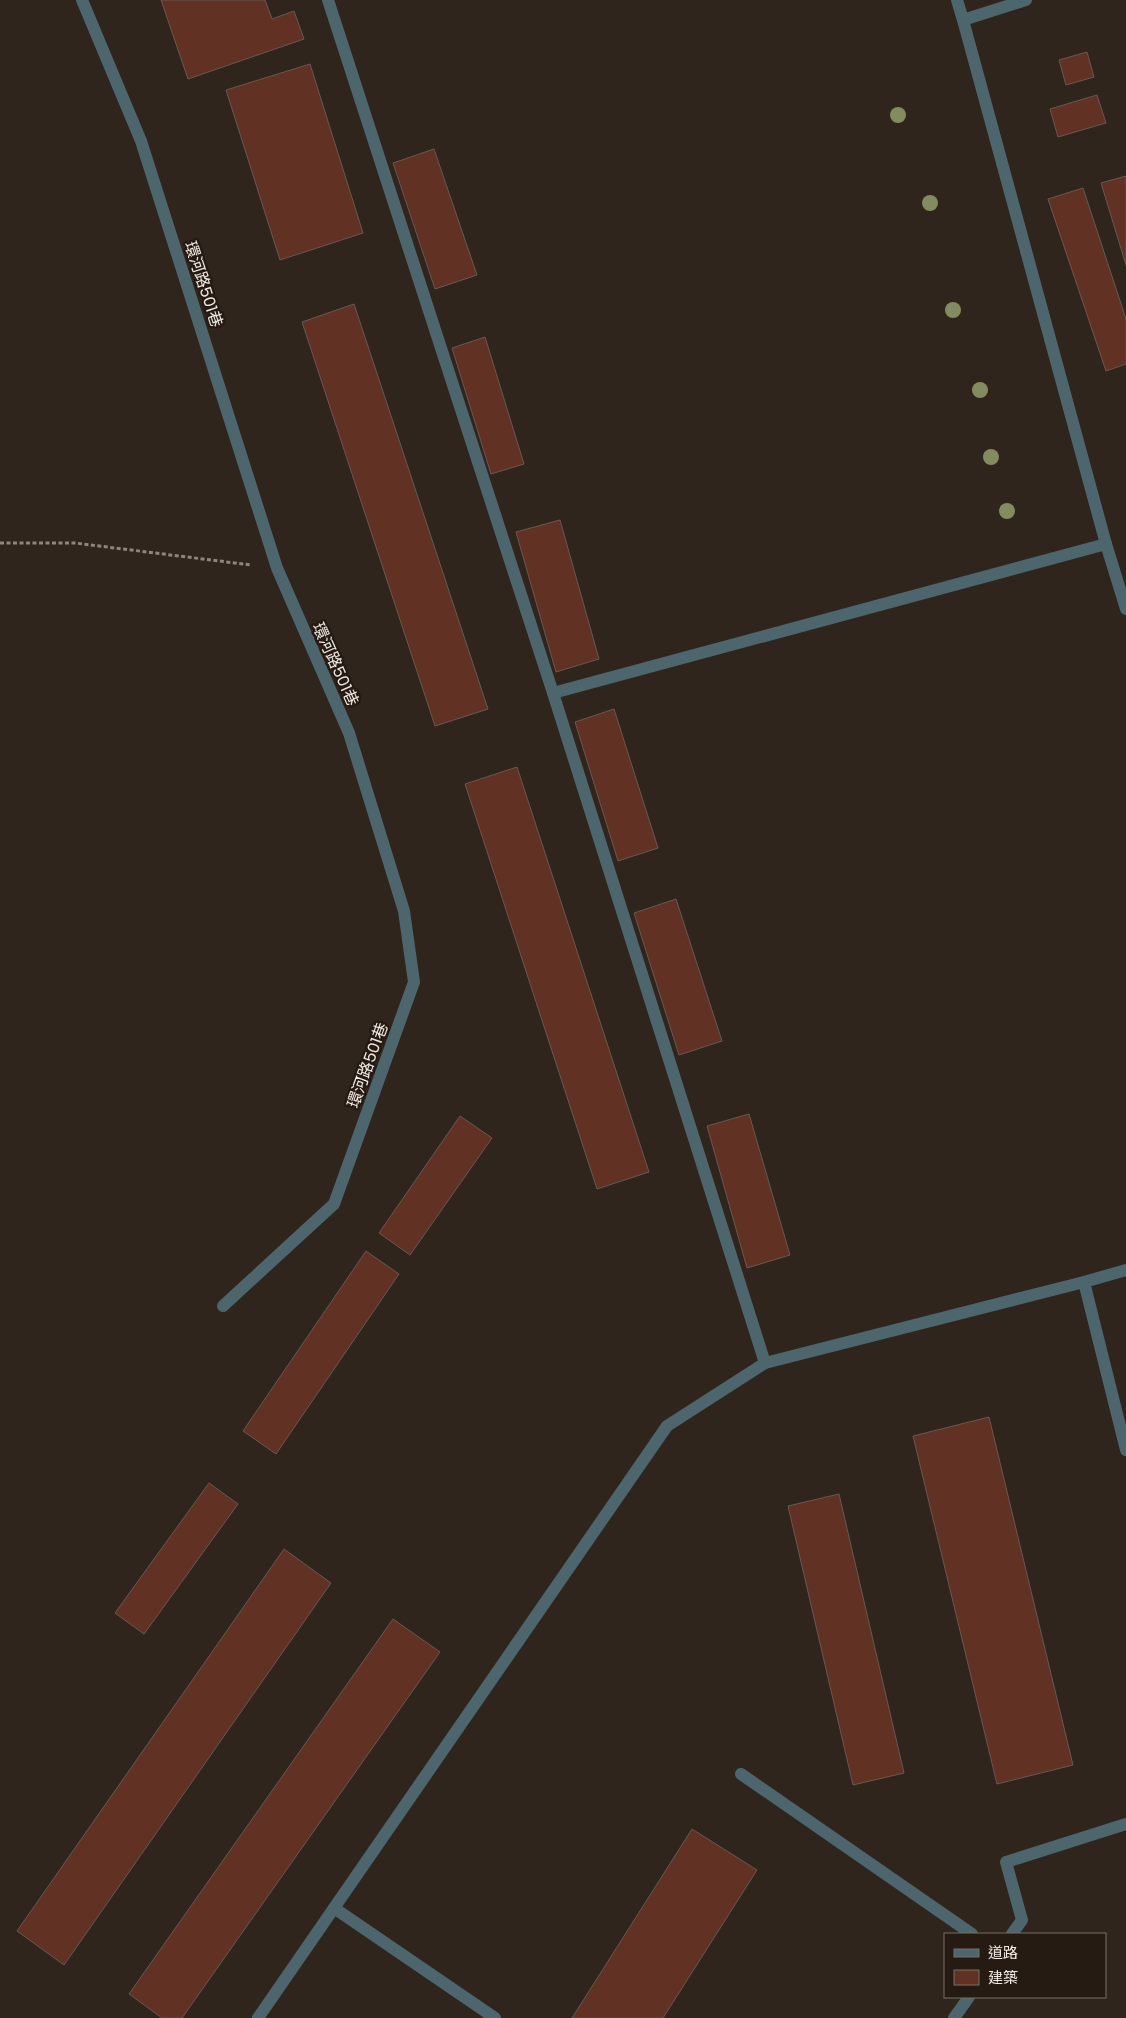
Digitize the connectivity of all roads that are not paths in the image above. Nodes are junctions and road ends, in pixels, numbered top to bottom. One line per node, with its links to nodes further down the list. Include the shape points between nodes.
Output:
1 (82, 0): 11 (street, 環河路501巷, via 141,141 277,568 348,733 404,911 414,982 334,1204)
2 (328, 0): 8 (street)
3 (957, 0): 5 (street)
4 (1026, 0): 5 (street)
5 (964, 20): 6 (street)
6 (1106, 544): 7 (street); 8 (street)
7 (1126, 609)
8 (553, 692): 12 (street)
9 (1126, 1270): 10 (street)
10 (1084, 1282): 12 (street); 13 (street)
11 (223, 1306)
12 (765, 1363): 16 (street, via 667,1426)
13 (1126, 1450)
14 (741, 1774): 17 (street)
15 (1126, 1824): 18 (street, via 1006,1862 1022,1920)
16 (334, 1908): 20 (street); 21 (street)
17 (971, 1933)
18 (1013, 1933)
19 (968, 1998): 22 (street)
20 (258, 2018)
21 (495, 2018)
22 (954, 2018)

